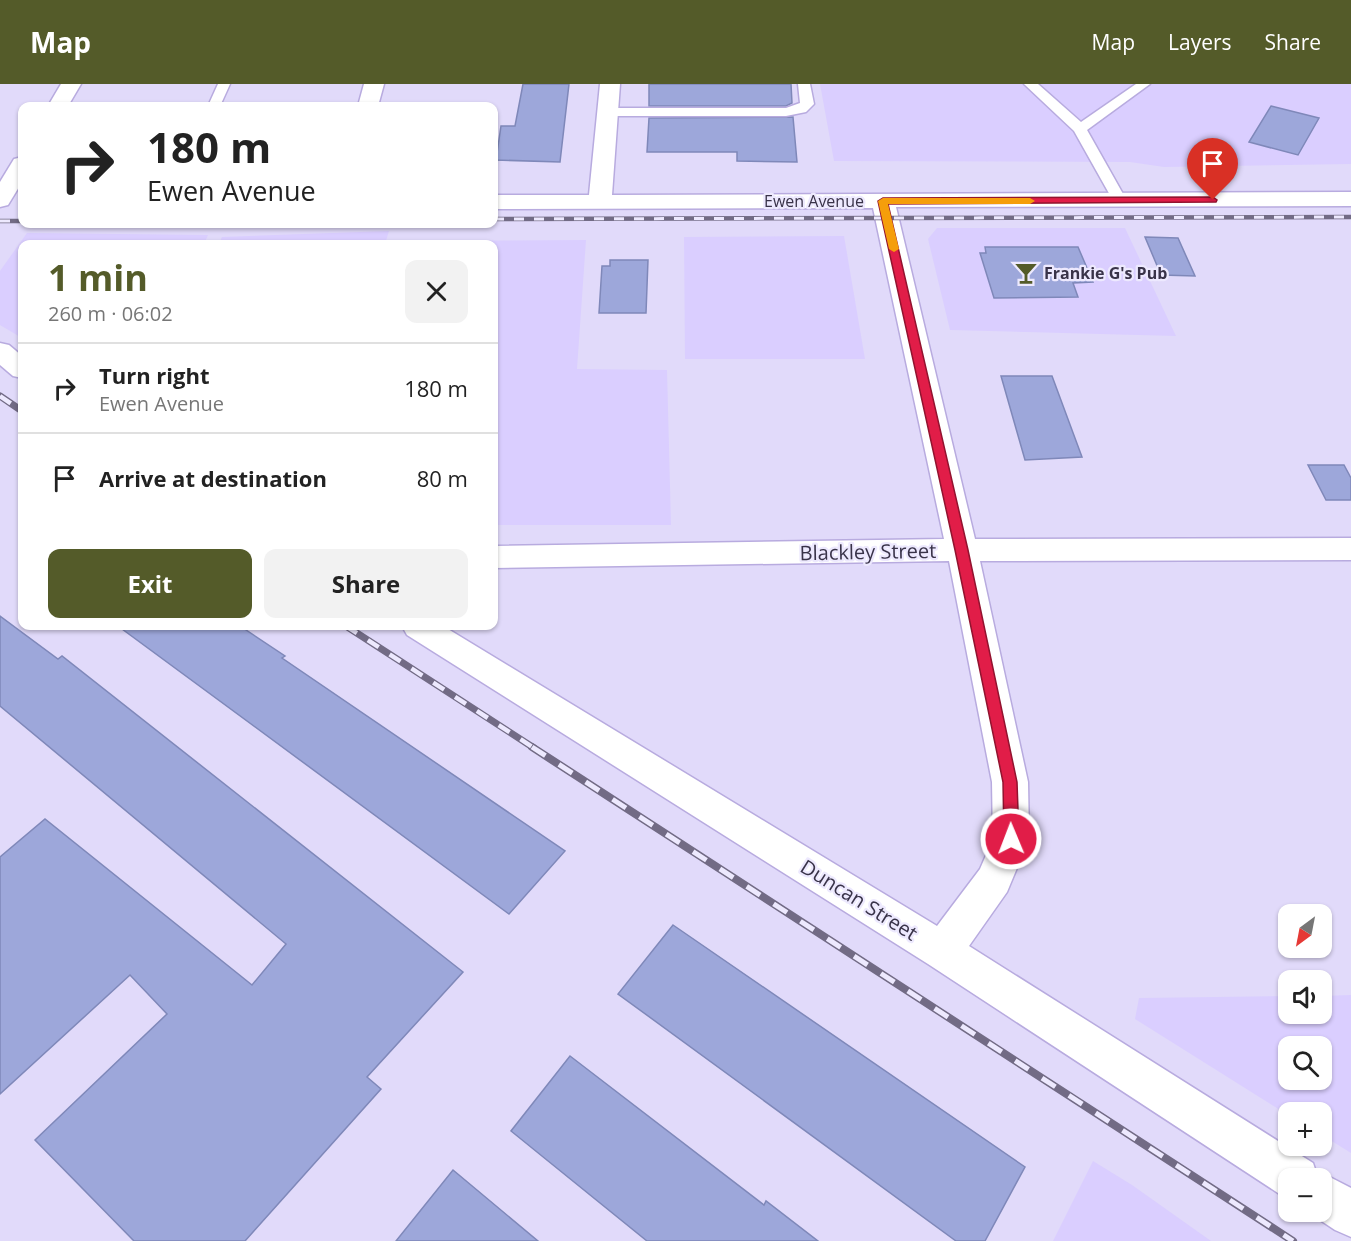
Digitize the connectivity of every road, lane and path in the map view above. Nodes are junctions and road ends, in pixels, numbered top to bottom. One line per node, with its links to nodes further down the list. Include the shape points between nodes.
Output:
1 (71, 84): 8 (street)
2 (224, 84): 9 (lane)
3 (374, 84): 10 (street)
4 (610, 84): 11 (street)
5 (804, 84): 11 (lane, via 807,104 786,112)
6 (1030, 84): 12 (lane)
7 (1144, 84): 12 (lane)
8 (60, 102)
9 (216, 102)
10 (369, 102)
11 (609, 112): 19 (street)
12 (1080, 129): 16 (lane)
13 (18, 171): 17 (street)
14 (1351, 199): 16 (street, Ewen Avenue)
15 (883, 201): 16 (street, Ewen Avenue); 19 (street, Ewen Avenue); 24 (street)
16 (1120, 201)
17 (0, 202): 20 (street)
18 (498, 202): 19 (street, Ewen Avenue)
19 (600, 202)
20 (18, 203)
21 (0, 351): 22 (street)
22 (18, 367)
23 (1351, 549): 24 (street, Blackley Street)
24 (962, 550): 25 (street, Blackley Street); 27 (street, via 1010,782 1011,839 994,880)
25 (498, 557)
26 (424, 630): 27 (street, Duncan Street)
27 (942, 951): 28 (street, Duncan Street)
28 (1280, 1168)
29 (1332, 1202): 30 (street)
30 (1351, 1214)

